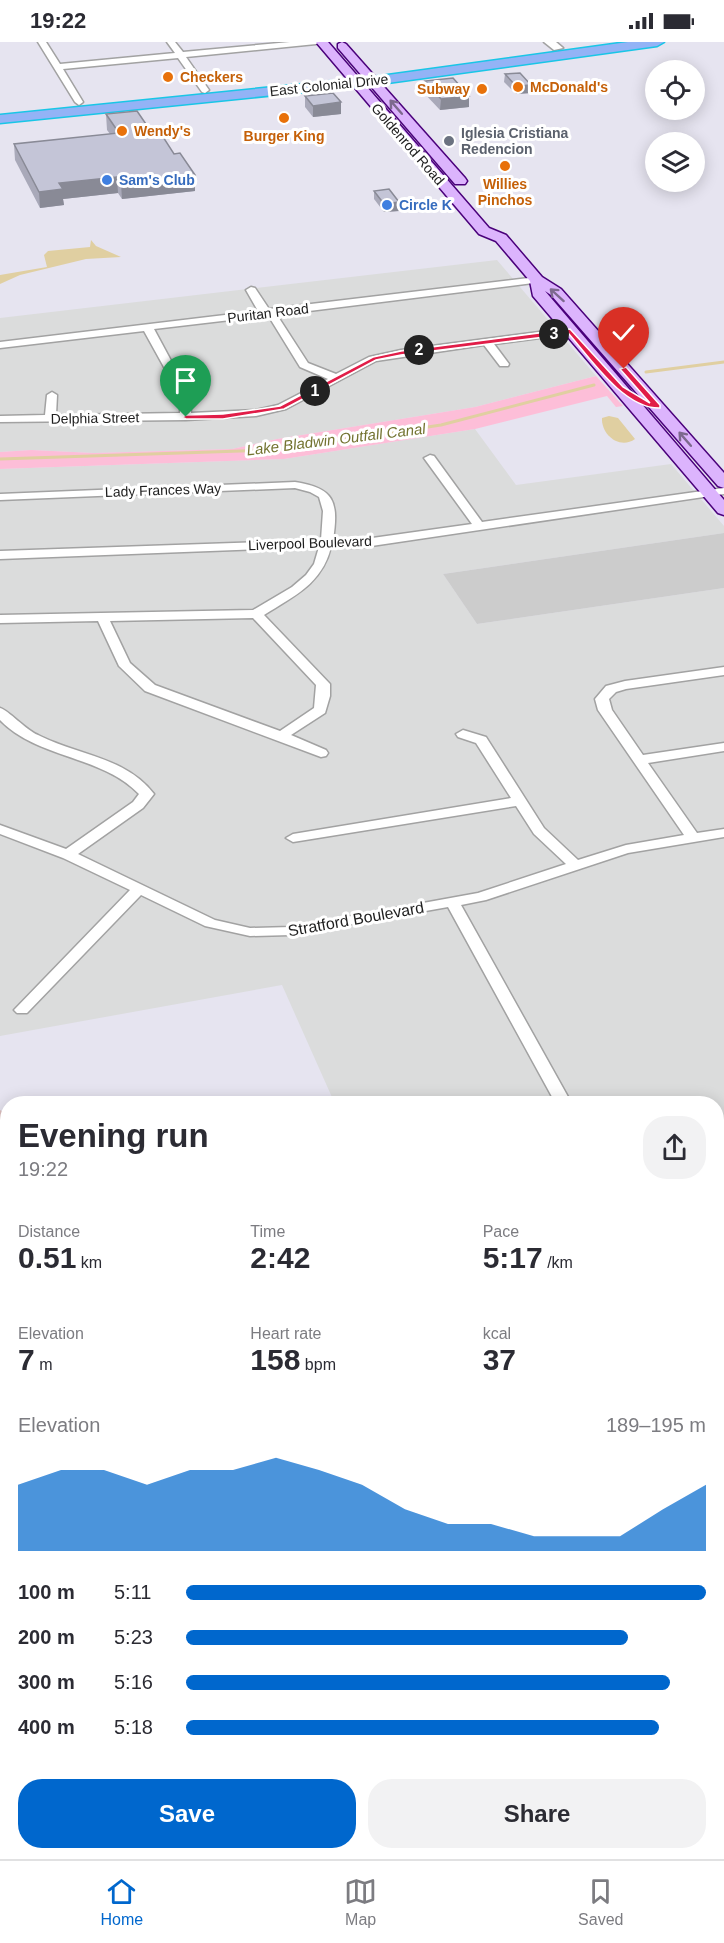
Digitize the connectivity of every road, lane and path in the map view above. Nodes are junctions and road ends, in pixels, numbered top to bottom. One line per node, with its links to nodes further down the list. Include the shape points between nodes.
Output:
1 (42, 42): 10 (street)
2 (171, 42): 9 (street)
3 (316, 42): 9 (street)
4 (321, 42): 12 (main road, Goldenrod Road)
5 (339, 42): 11 (main road, Goldenrod Road)
6 (599, 42): 8 (highway, East Colonial Drive)
7 (657, 42): 11 (highway, East Colonial Drive)
8 (554, 45): 11 (highway, East Colonial Drive)
9 (180, 55): 10 (street); 13 (street)
10 (59, 67): 14 (street)
11 (369, 77): 12 (highway, East Colonial Drive); 16 (main road, Goldenrod Road, one-way to 11)
12 (351, 79): 13 (highway, East Colonial Drive); 14 (highway, East Colonial Drive); 17 (main road, Goldenrod Road)
13 (205, 90): 14 (highway, East Colonial Drive)
14 (79, 106): 15 (highway, East Colonial Drive)
15 (2, 116)
16 (452, 172): 17 (street); 18 (main road, Goldenrod Road)
17 (435, 174): 20 (main road, Goldenrod Road, via 484,231)
18 (467, 190)
19 (494, 221): 20 (main road, Goldenrod Road, via 501,229)
20 (501, 238): 21 (main road, Goldenrod Road)
21 (537, 280): 23 (street, Puritan Road); 25 (main road, Goldenrod Road, via 538,293); 32 (main road, Goldenrod Road, one-way to 21, via 556,292)
22 (251, 290): 23 (street)
23 (268, 313): 24 (street, Puritan Road); 29 (street, via 304,365)
24 (148, 328): 27 (street, Puritan Road); 33 (street, via 185,396)
25 (570, 331): 26 (street, Delphia Street); 30 (main road, Goldenrod Road)
26 (487, 342): 28 (street); 29 (street, Delphia Street, via 373,359)
27 (0, 345)
28 (504, 363)
29 (336, 378): 33 (street, Delphia Street, via 282,407 245,414)
30 (620, 388): 32 (main road); 38 (main road, Goldenrod Road)
31 (52, 395): 35 (street)
32 (657, 407): 37 (main road, Goldenrod Road, one-way to 32)
33 (186, 417): 35 (street, Delphia Street)
34 (0, 419): 35 (street, Delphia Street)
35 (50, 419)
36 (430, 458): 41 (street)
37 (724, 483)
38 (717, 492): 40 (main road, Goldenrod Road); 41 (street, Liverpool Boulevard)
39 (0, 497): 42 (street, Lady Frances Way, via 295,485 313,488 324,495 330,507)
40 (724, 510)
41 (479, 526): 42 (street, Liverpool Boulevard, via 358,544)
42 (327, 543): 43 (street, Liverpool Boulevard); 44 (street, via 318,570 307,581)
43 (0, 555)
44 (256, 614): 45 (street); 50 (street, via 323,684 320,710)
45 (103, 618): 46 (street); 50 (street, via 132,677 150,688)
46 (0, 619)
47 (724, 670): 53 (street, via 611,689 602,699 605,710)
48 (0, 712): 59 (street, via 9,725 33,738 130,776 147,794 138,805)
49 (463, 734): 54 (street, via 481,740)
50 (281, 736): 52 (street)
51 (724, 747): 53 (street)
52 (321, 753)
53 (640, 760): 58 (street)
54 (519, 801): 57 (street); 60 (street, via 539,831)
55 (0, 828): 59 (street, Stratford Boulevard)
56 (724, 833): 58 (street, Stratford Boulevard)
57 (293, 838)
58 (694, 838): 60 (street, Stratford Boulevard, via 626,849)
59 (68, 855): 61 (street, Stratford Boulevard)
60 (577, 867): 62 (street, Stratford Boulevard)
61 (138, 890): 62 (street, Stratford Boulevard, via 210,923 250,932 291,931); 63 (street)
62 (452, 902): 64 (street)
63 (22, 1010)
64 (560, 1096)

